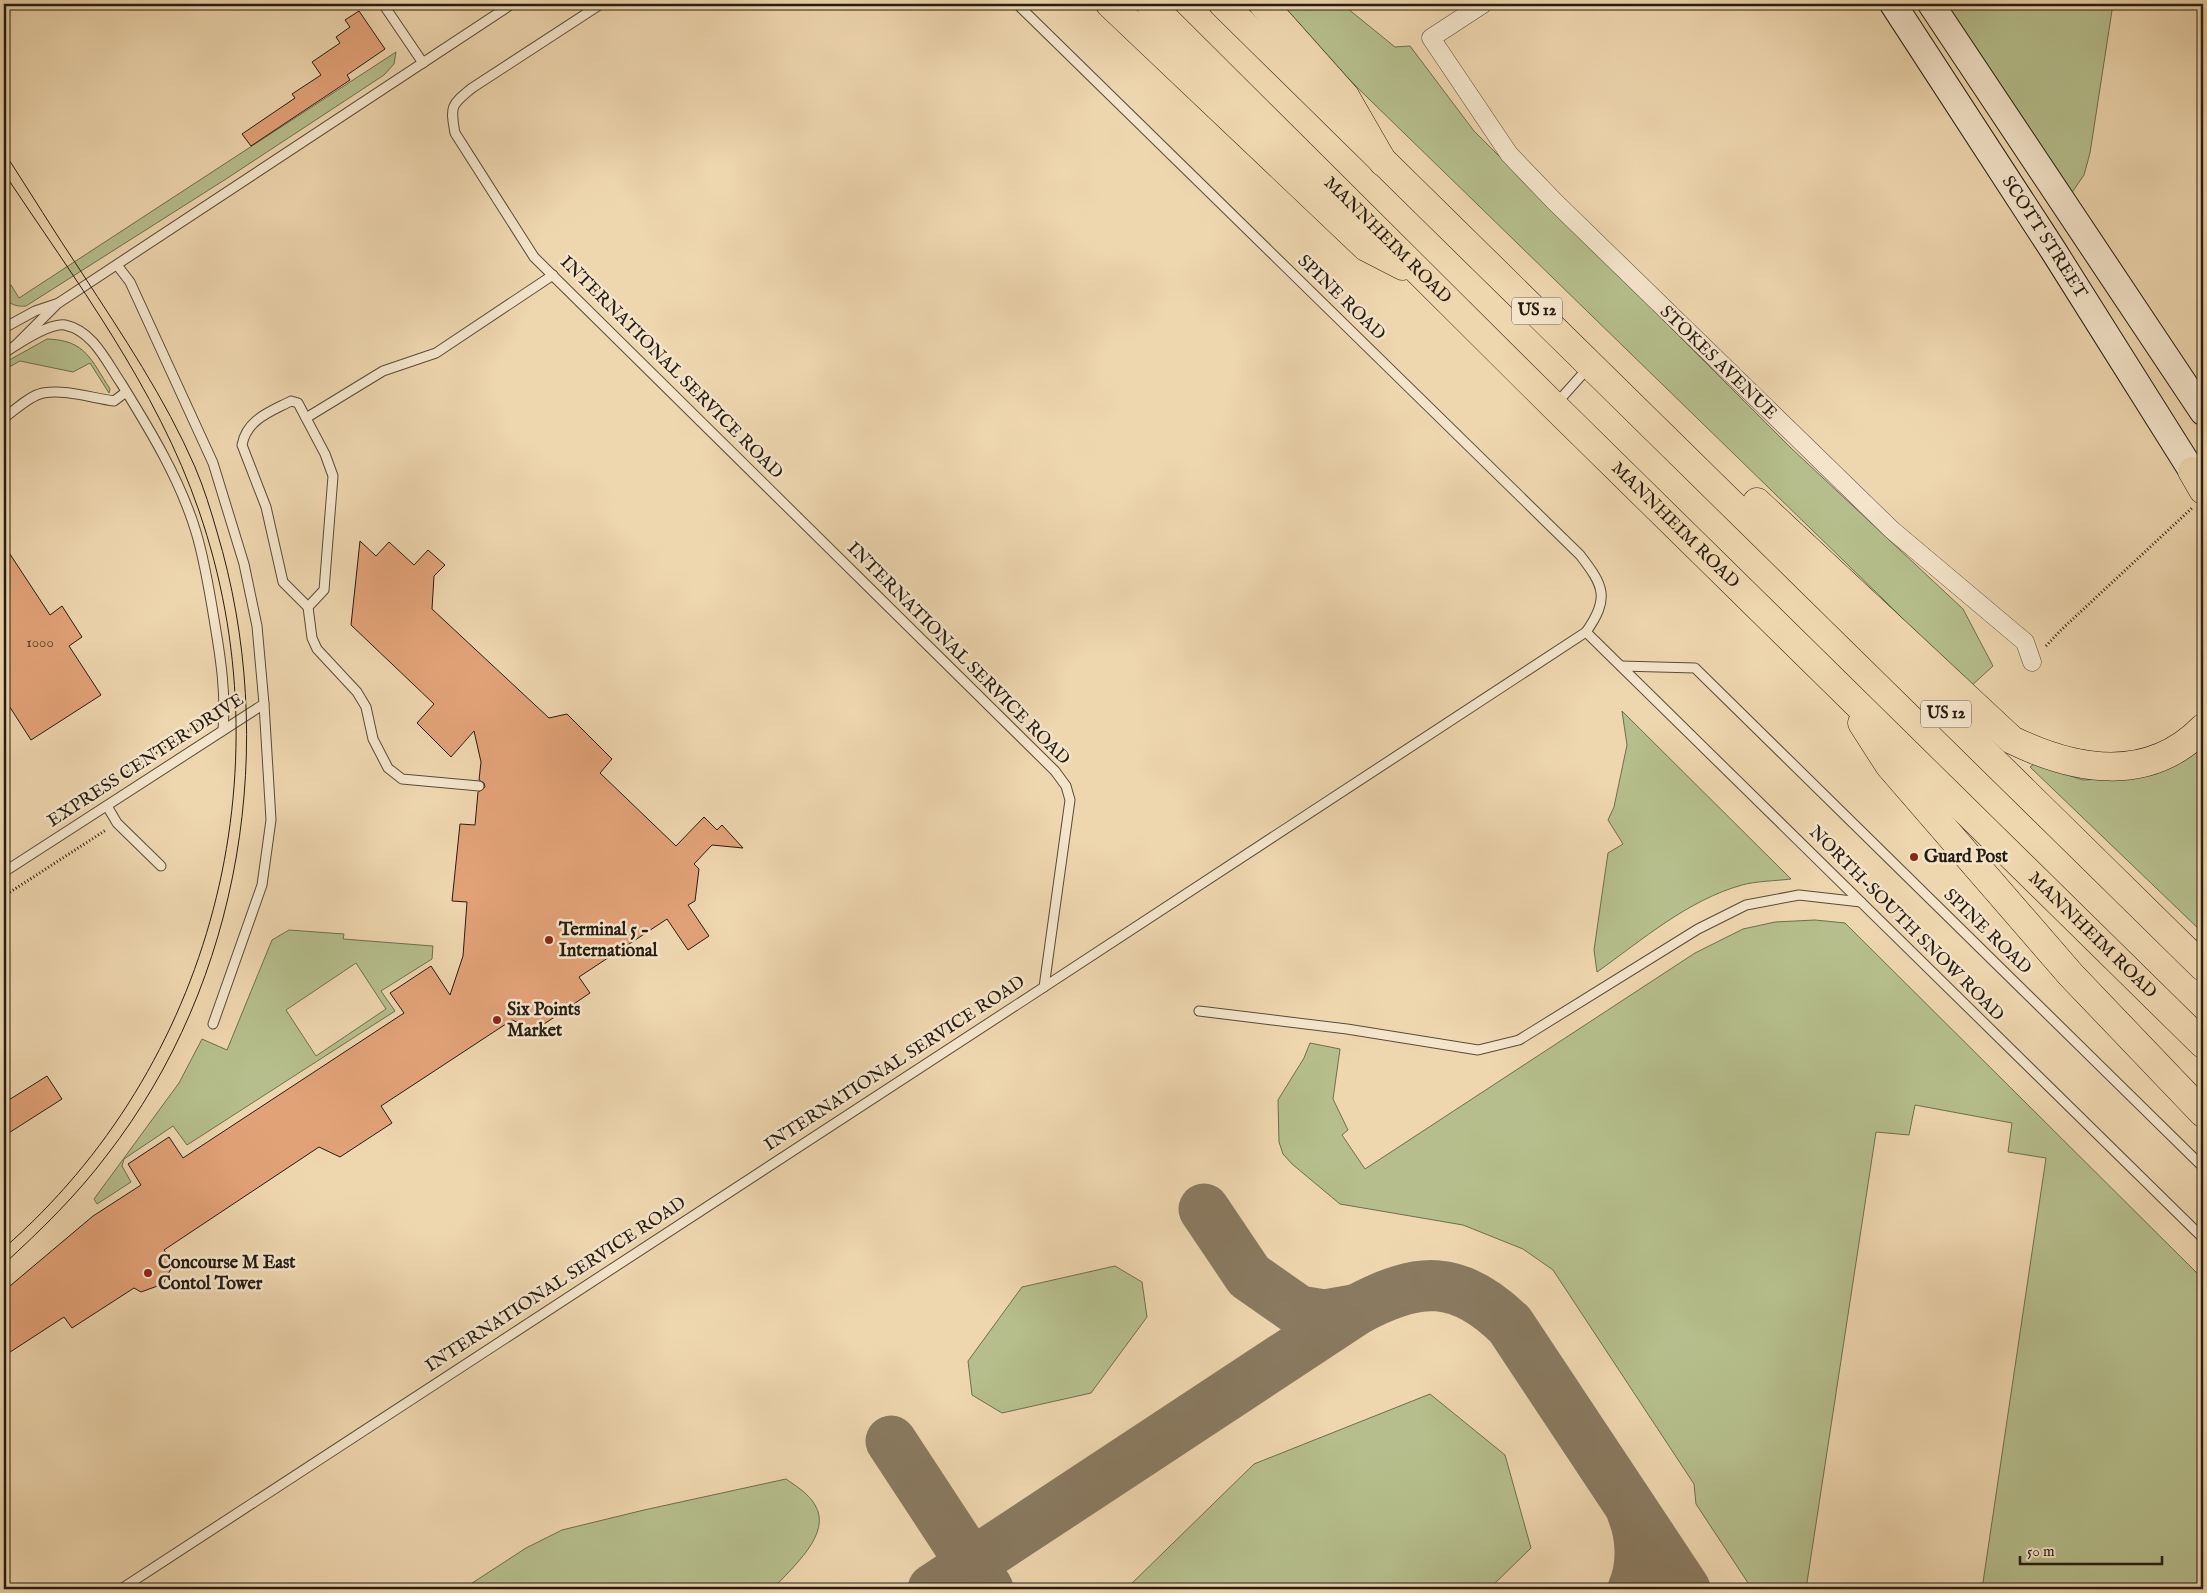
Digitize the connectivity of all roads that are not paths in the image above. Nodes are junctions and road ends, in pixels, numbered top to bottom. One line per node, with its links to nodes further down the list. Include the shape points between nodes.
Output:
1 (383, 4): 12 (lane)
2 (512, 4): 12 (lane)
3 (601, 4): 15 (lane, INTERNATIONAL SERVICE ROAD, via 472,88 456,101 451,113 455,133 478,173 534,257)
4 (1017, 4): 30 (lane, SPINE ROAD, via 1580,555 1597,578 1601,596 1599,613)
5 (1110, 4): 16 (main road, via 1366,246)
6 (1150, 4): 16 (main road, MANNHEIM ROAD)
7 (1223, 4): 13 (main road, US 12)
8 (1263, 4): 13 (main road, via 1345,96)
9 (1483, 4): 31 (street, STOKES AVENUE, via 1431,38 1509,154 1885,524 2025,642)
10 (1893, 4): 28 (street, SCOTT STREET)
11 (1931, 4): 24 (street, SCOTT STREET)
12 (422, 63): 14 (lane)
13 (1383, 162): 21 (main road, US 12)
14 (117, 264): 17 (lane); 34 (lane, EXPRESS CENTER DRIVE, via 130,282 213,463 244,564 256,626)
15 (553, 275): 26 (lane, via 436,353 383,371); 43 (lane, INTERNATIONAL SERVICE ROAD, via 1055,771 1066,786 1070,800)
16 (1428, 279): 23 (main road, MANNHEIM ROAD)
17 (57, 304): 18 (lane, via 35,311); 19 (lane)
18 (6, 327)
19 (16, 345): 20 (lane); 22 (lane, via 63,324 82,332 96,344)
20 (4, 353)
21 (1592, 364): 23 (lane); 27 (main road, US 12)
22 (126, 392): 25 (lane, via 114,401 43,394); 36 (lane, via 175,478 196,531 218,644 225,708)
23 (1554, 406): 33 (main road, MANNHEIM ROAD)
24 (2203, 412)
25 (4, 418)
26 (306, 418): 29 (lane, via 333,476 324,590); 29 (lane, via 298,403 291,401 254,420 244,434 242,445 266,507 283,582)
27 (1689, 461): 35 (main road, via 1750,495 2012,740 2038,753 2073,763 2103,767 2137,765 2180,749); 42 (main road, US 12)
28 (2197, 483)
29 (308, 607): 37 (lane, via 316,649 357,692 366,707 373,739 388,768 402,779)
30 (1586, 632): 32 (lane, NORTH-SOUTH SNOW ROAD); 43 (lane)
31 (2032, 662)
32 (1621, 666): 41 (lane, NORTH-SOUTH SNOW ROAD); 48 (lane, SPINE ROAD, via 1695,668)
33 (1829, 674): 46 (main road, MANNHEIM ROAD); 47 (main road, via 1889,765 2071,975)
34 (264, 704): 36 (lane, EXPRESS CENTER DRIVE); 45 (lane, via 271,820 262,885)
35 (2203, 728)
36 (223, 730): 38 (lane, EXPRESS CENTER DRIVE)
37 (479, 786)
38 (107, 806): 39 (lane, via 117,823); 40 (lane, EXPRESS CENTER DRIVE)
39 (162, 866)
40 (4, 872)
41 (1861, 902): 44 (lane, via 1799,895 1746,905 1698,929 1519,1040 1478,1050 1347,1029); 49 (lane, NORTH-SOUTH SNOW ROAD)
42 (2203, 967)
43 (1044, 987): 50 (lane, INTERNATIONAL SERVICE ROAD)
44 (1199, 1011)
45 (213, 1024)
46 (2203, 1044)
47 (2203, 1113)
48 (2203, 1167)
49 (2203, 1238)
50 (121, 1589)

